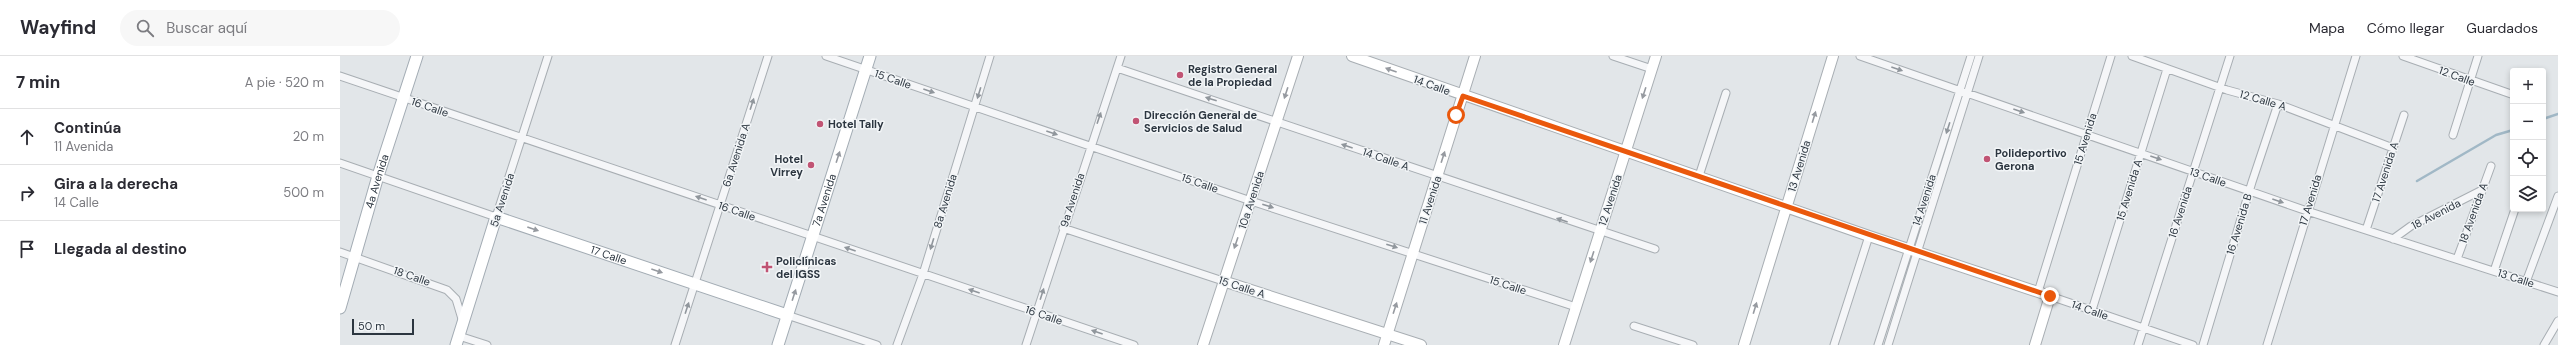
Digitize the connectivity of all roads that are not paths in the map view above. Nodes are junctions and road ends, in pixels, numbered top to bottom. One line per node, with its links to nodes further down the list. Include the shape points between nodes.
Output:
1 (417, 56): 34 (main road, 4a Avenida)
2 (548, 56): 42 (street, 5a Avenida)
3 (768, 56): 57 (street, 6a Avenida A, one-way to 3)
4 (826, 56): 26 (street, 15 Calle)
5 (870, 56): 26 (main road, 7a Avenida)
6 (990, 56): 36 (street, 8a Avenida, one-way to 36)
7 (1121, 56): 23 (street, 9a Avenida)
8 (1298, 56): 38 (street, 10a Avenida, one-way to 38)
9 (1352, 56): 33 (street, 14 Calle, one-way to 9)
10 (1475, 56): 33 (street, 11 Avenida)
11 (1613, 56): 24 (street)
12 (1656, 56): 24 (street, 12 Avenida)
13 (1833, 56): 58 (street, 13 Avenida, one-way to 13)
14 (1860, 56): 30 (street, 13 Calle, one-way to 30)
15 (1971, 56): 30 (street, 14 Avenida)
16 (1979, 56): 30 (street, 14 Avenida)
17 (2111, 56): 40 (street, 15 Avenida)
18 (2132, 56): 25 (street, 12 Calle A)
19 (2230, 56): 29 (street, 16 Avenida)
20 (2356, 56): 39 (street, 17 Avenida)
21 (2403, 56): 28 (street, 12 Calle)
22 (2478, 56): 28 (street)
23 (1117, 68): 38 (street, 14 Calle A, one-way to 23); 43 (street, 9a Avenida, one-way to 23)
24 (1652, 69): 45 (street, 12 Avenida, one-way to 45)
25 (2167, 69): 29 (street, 12 Calle A); 46 (street, 15 Avenida A)
26 (866, 70): 36 (street, 15 Calle, one-way to 36); 65 (main road, 7a Avenida, one-way to 26)
27 (340, 76): 34 (street, 16 Calle)
28 (2470, 81): 32 (street, 12 Calle); 41 (street)
29 (2220, 88): 35 (street, 12 Calle A); 49 (street, 16 Avenida)
30 (1964, 92): 40 (street, 13 Calle, one-way to 40); 69 (street, 14 Avenida)
31 (1726, 93): 51 (street)
32 (2510, 94)
33 (1463, 96): 45 (street, 14 Calle); 52 (street, 11 Avenida, one-way to 33)
34 (403, 98): 42 (street, 16 Calle); 50 (main road, 4a Avenida)
35 (2278, 104): 39 (street, 12 Calle A); 53 (street, 16 Avenida B)
36 (975, 107): 43 (street, 15 Calle, one-way to 43); 75 (street, 8a Avenida, one-way to 75)
37 (2404, 115): 44 (street, 17 Avenida A)
38 (1277, 121): 52 (street, 14 Calle A, one-way to 38); 56 (street, 10a Avenida)
39 (2334, 124): 44 (street, 12 Calle A); 59 (street, 17 Avenida)
40 (2086, 134): 46 (street, 13 Calle); 79 (street, 15 Avenida)
41 (2453, 135)
42 (523, 138): 57 (street, 16 Calle, one-way to 42); 61 (street, 5a Avenida)
43 (1090, 146): 56 (street, 15 Calle); 62 (street, 9a Avenida)
44 (2393, 148): 63 (street, 17 Avenida A)
45 (1625, 151): 51 (street, 14 Calle); 64 (street, 12 Avenida)
46 (2140, 153): 49 (street, 13 Calle, one-way to 49); 84 (street, 15 Avenida A)
47 (340, 163): 50 (street, 17 Calle)
48 (2491, 166): 54 (street, 18 Avenida A)
49 (2193, 172): 53 (street, 13 Calle); 90 (street, 16 Avenida)
50 (378, 176): 61 (street, 17 Calle); 72 (main road, 4a Avenida)
51 (1699, 176): 58 (street, 14 Calle)
52 (1437, 177): 64 (street, 14 Calle A, one-way to 52); 71 (street, 11 Avenida)
53 (2249, 191): 59 (street, 13 Calle, one-way to 59); 112 (street, 16 Avenida B)
54 (2480, 191): 67 (street, 18 Avenida, via 2411,226); 73 (street, 18 Avenida A)
55 (2558, 196): 77 (street)
56 (1251, 200): 71 (street, 15 Calle, one-way to 71); 76 (street, 10a Avenida, one-way to 76)
57 (720, 205): 65 (street, 16 Calle); 78 (street, 6a Avenida A)
58 (1786, 207): 66 (street, 14 Calle); 105 (street, 13 Avenida, one-way to 58)
59 (2307, 211): 63 (street, 13 Calle); 113 (street, 17 Avenida)
60 (2514, 212): 74 (street)
61 (496, 217): 78 (main road, 17 Calle, one-way to 78); 88 (main road, 5a Avenida)
62 (1063, 228): 76 (street, 15 Calle A); 85 (street, 9a Avenida, one-way to 62)
63 (2366, 230): 67 (street, 13 Calle)
64 (1599, 232): 68 (street, 14 Calle A); 82 (street, 12 Avenida, one-way to 82)
65 (812, 236): 75 (street, 16 Calle, one-way to 65); 86 (main road, 7a Avenida, one-way to 65)
66 (1869, 236): 69 (street, 14 Calle); 106 (street)
67 (2393, 239): 73 (street, 13 Calle)
68 (1655, 249)
69 (1913, 250): 79 (street, 14 Calle); 107 (street, 14 Avenida); 108 (street, 14 Avenida)
70 (340, 252): 72 (street, 18 Calle)
71 (1413, 253): 82 (street, 15 Calle); 91 (street, 11 Avenida, one-way to 71)
72 (354, 257): 83 (main road, 4a Avenida); 88 (street, 18 Calle, via 447,290 456,299)
73 (2457, 260): 74 (street, 13 Calle)
74 (2494, 271): 77 (street, 13 Calle)
75 (923, 274): 85 (street, 16 Calle, one-way to 75); 97 (street, 8a Avenida)
76 (1223, 281): 91 (street, 15 Calle A); 100 (street, 10a Avenida)
77 (2526, 282): 80 (street, 13 Calle)
78 (695, 283): 86 (main road, 17 Calle); 94 (street, 6a Avenida A, one-way to 78)
79 (2038, 292): 81 (street, 14 Calle)
80 (2558, 292)
81 (2050, 296): 84 (street, 14 Calle); 109 (street)
82 (1576, 307): 103 (street, 12 Avenida)
83 (340, 308)
84 (2092, 310): 90 (street, 14 Calle)
85 (1036, 312): 98 (street, 9a Avenida); 99 (street, 16 Calle, one-way to 85)
86 (787, 315): 95 (main road, 7a Avenida); 96 (street, 17 Calle)
87 (2558, 321): 114 (street)
88 (463, 323): 92 (main road, 5a Avenida)
89 (1634, 326): 104 (street)
90 (2143, 328): 110 (street, 16 Avenida); 111 (street, 14 Calle)
91 (1387, 334): 101 (street, 11 Avenida); 102 (street, 15 Calle A)
92 (456, 342): 93 (street)
93 (487, 345)
94 (675, 345)
95 (778, 345)
96 (877, 345)
97 (897, 345)
98 (1026, 345)
99 (1134, 345)
100 (1203, 345)
101 (1384, 345)
102 (1421, 345)
103 (1564, 345)
104 (1693, 345)
105 (1744, 345)
106 (1834, 345)
107 (1878, 345)
108 (1888, 345)
109 (2035, 345)
110 (2138, 345)
111 (2193, 345)
112 (2203, 345)
113 (2267, 345)
114 (2544, 345)

